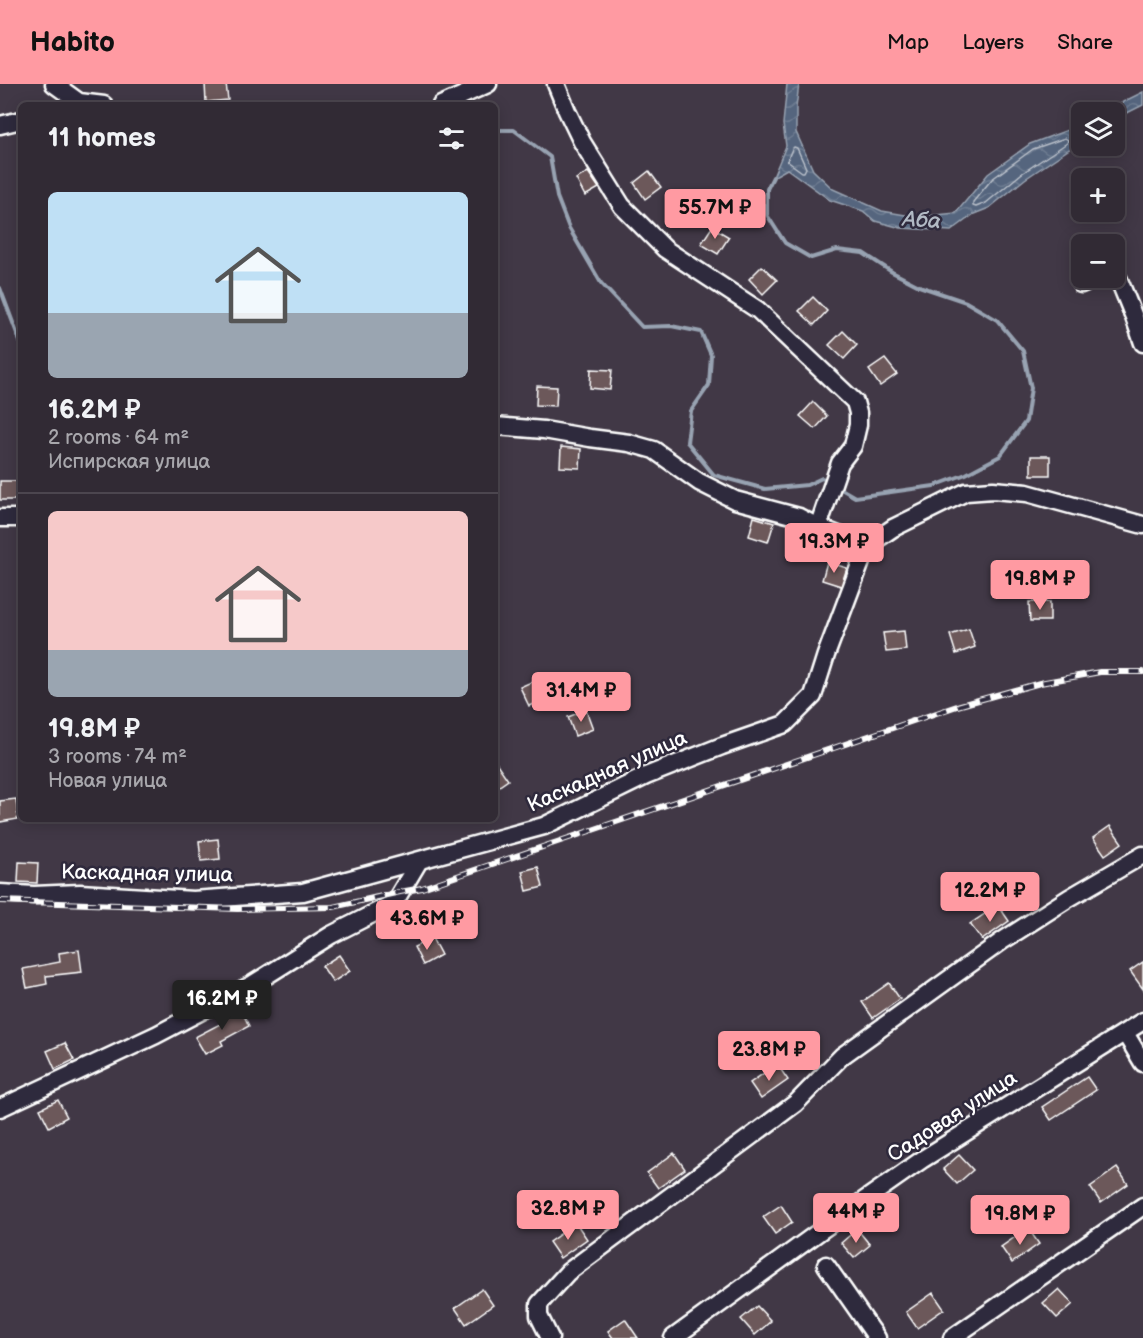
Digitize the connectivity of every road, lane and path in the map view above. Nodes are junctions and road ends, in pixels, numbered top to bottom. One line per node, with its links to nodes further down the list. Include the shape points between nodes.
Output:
1 (54, 84): 4 (street)
2 (488, 84): 5 (street)
3 (556, 84): 14 (street, via 582,142 622,206 665,249 758,310 855,402 858,425 853,446 840,463)
4 (74, 102)
5 (448, 102)
6 (18, 121): 7 (street)
7 (0, 125)
8 (1123, 288): 9 (street)
9 (1143, 343)
10 (498, 426): 14 (street, via 629,442 654,450 699,482 735,500 799,517)
11 (0, 518): 12 (street)
12 (18, 518)
13 (1143, 525): 15 (street, via 1027,493 966,492 893,528)
14 (818, 527): 15 (street)
15 (867, 546): 17 (street, Каскадная улица, via 813,696 785,724 646,776 544,826)
16 (1143, 855): 25 (street, via 1002,941 842,1056 796,1102 568,1272 539,1304 539,1316)
17 (419, 861): 18 (street, Каскадная улица, via 303,892 194,900); 22 (street, via 394,903 156,1035)
18 (0, 893)
19 (1143, 1022): 20 (street, Садовая улица)
20 (1125, 1033): 21 (street); 26 (street, Садовая улица, via 923,1159)
21 (1143, 1063)
22 (0, 1108)
23 (1143, 1206): 28 (street)
24 (826, 1265): 27 (street)
25 (550, 1338)
26 (673, 1338)
27 (877, 1338)
28 (952, 1338)

